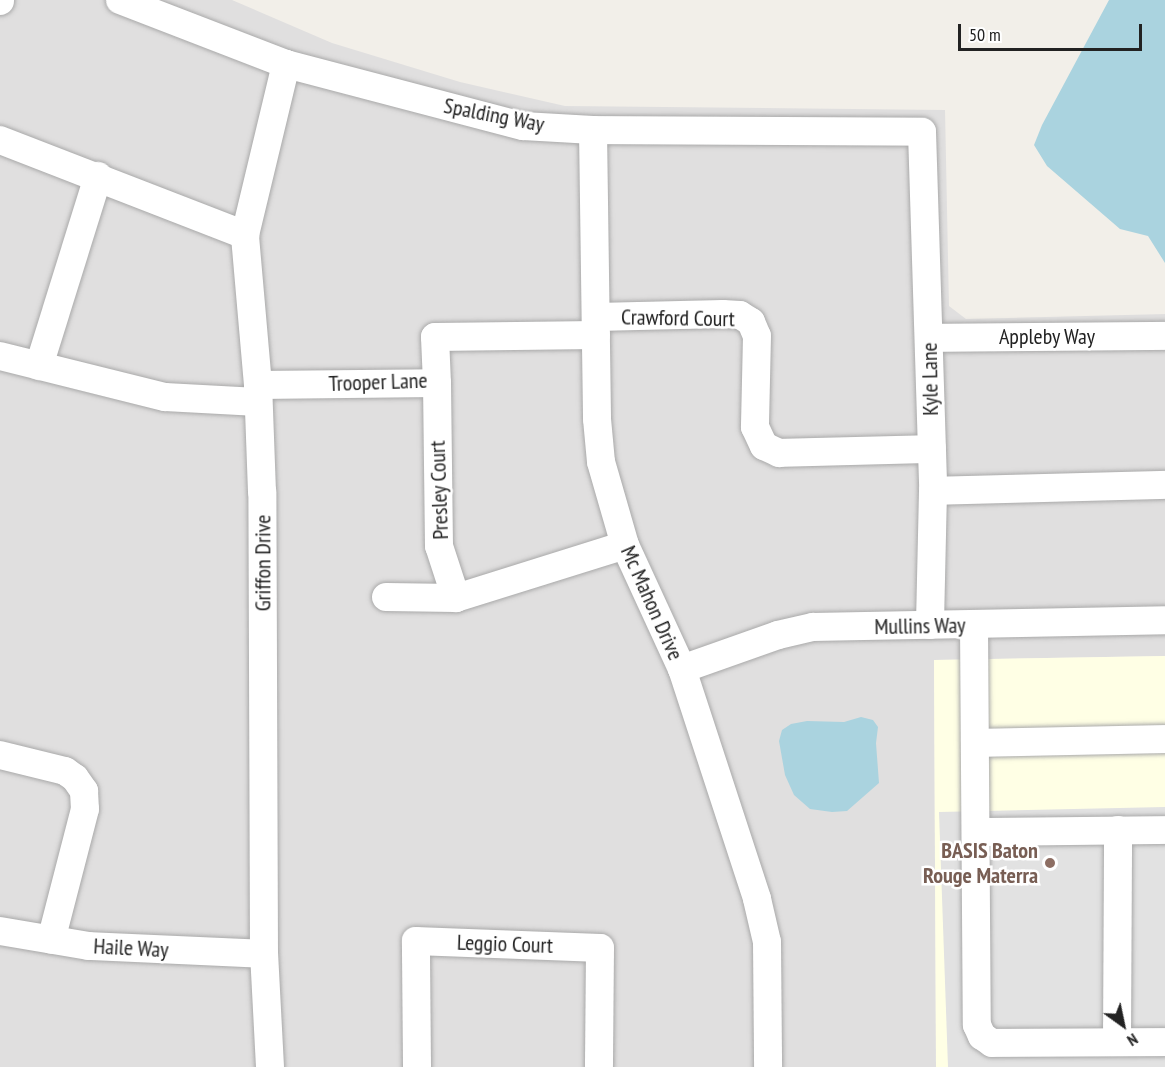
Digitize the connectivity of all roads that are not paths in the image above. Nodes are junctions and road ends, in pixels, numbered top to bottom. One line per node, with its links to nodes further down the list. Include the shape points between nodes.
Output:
1 (120, 0): 2 (street, Spalding Way)
2 (286, 64): 3 (street, Spalding Way, via 523,126); 7 (street, Griffon Drive)
3 (594, 130): 4 (street, Spalding Way); 8 (street, Mc Mahon Drive)
4 (922, 132): 10 (street, Kyle Lane)
5 (0, 140): 6 (street)
6 (98, 176): 7 (street); 12 (street)
7 (245, 235): 14 (street, Griffon Drive)
8 (596, 326): 13 (street, Trooper Lane, via 435,337); 15 (street, Crawford Court, via 740,315 751,322 757,336 755,427 764,446 779,453); 18 (street, Mc Mahon Drive, via 601,462)
9 (1165, 336): 10 (street, Appleby Way)
10 (930, 338): 15 (street, Kyle Lane)
11 (0, 356): 12 (street, Trooper Lane)
12 (39, 366): 14 (street, Trooper Lane, via 165,397)
13 (437, 383): 14 (street, Trooper Lane); 20 (street, Presley Court, via 439,546)
14 (258, 394): 33 (street, Griffon Drive)
15 (932, 450): 17 (street, Kyle Lane)
16 (1165, 485): 17 (street)
17 (933, 490): 22 (street, Kyle Lane)
18 (625, 545): 20 (street); 24 (street, Mc Mahon Drive)
19 (386, 597): 20 (street)
20 (456, 598)
21 (1165, 620): 23 (street, Mullins Way)
22 (930, 625): 23 (street, Mullins Way); 24 (street, Mullins Way, via 798,629)
23 (974, 625): 26 (street)
24 (682, 669): 39 (street, Mc Mahon Drive, via 763,922 767,942)
25 (1165, 739): 26 (street)
26 (975, 743): 30 (street)
27 (0, 755): 32 (street, via 65,771 84,791 85,809)
28 (1118, 830): 29 (street); 30 (street); 34 (street)
29 (1165, 830)
30 (976, 832): 34 (street, via 977,1025 982,1036 992,1043)
31 (0, 931): 32 (street, Haile Way)
32 (51, 940): 33 (street, Haile Way, via 88,946)
33 (264, 954): 36 (street, Griffon Drive)
34 (1116, 1042): 35 (street)
35 (1165, 1042)
36 (270, 1067)
37 (417, 1067): 38 (street, Leggio Court, via 416,941 600,948)
38 (599, 1067)
39 (768, 1067)

